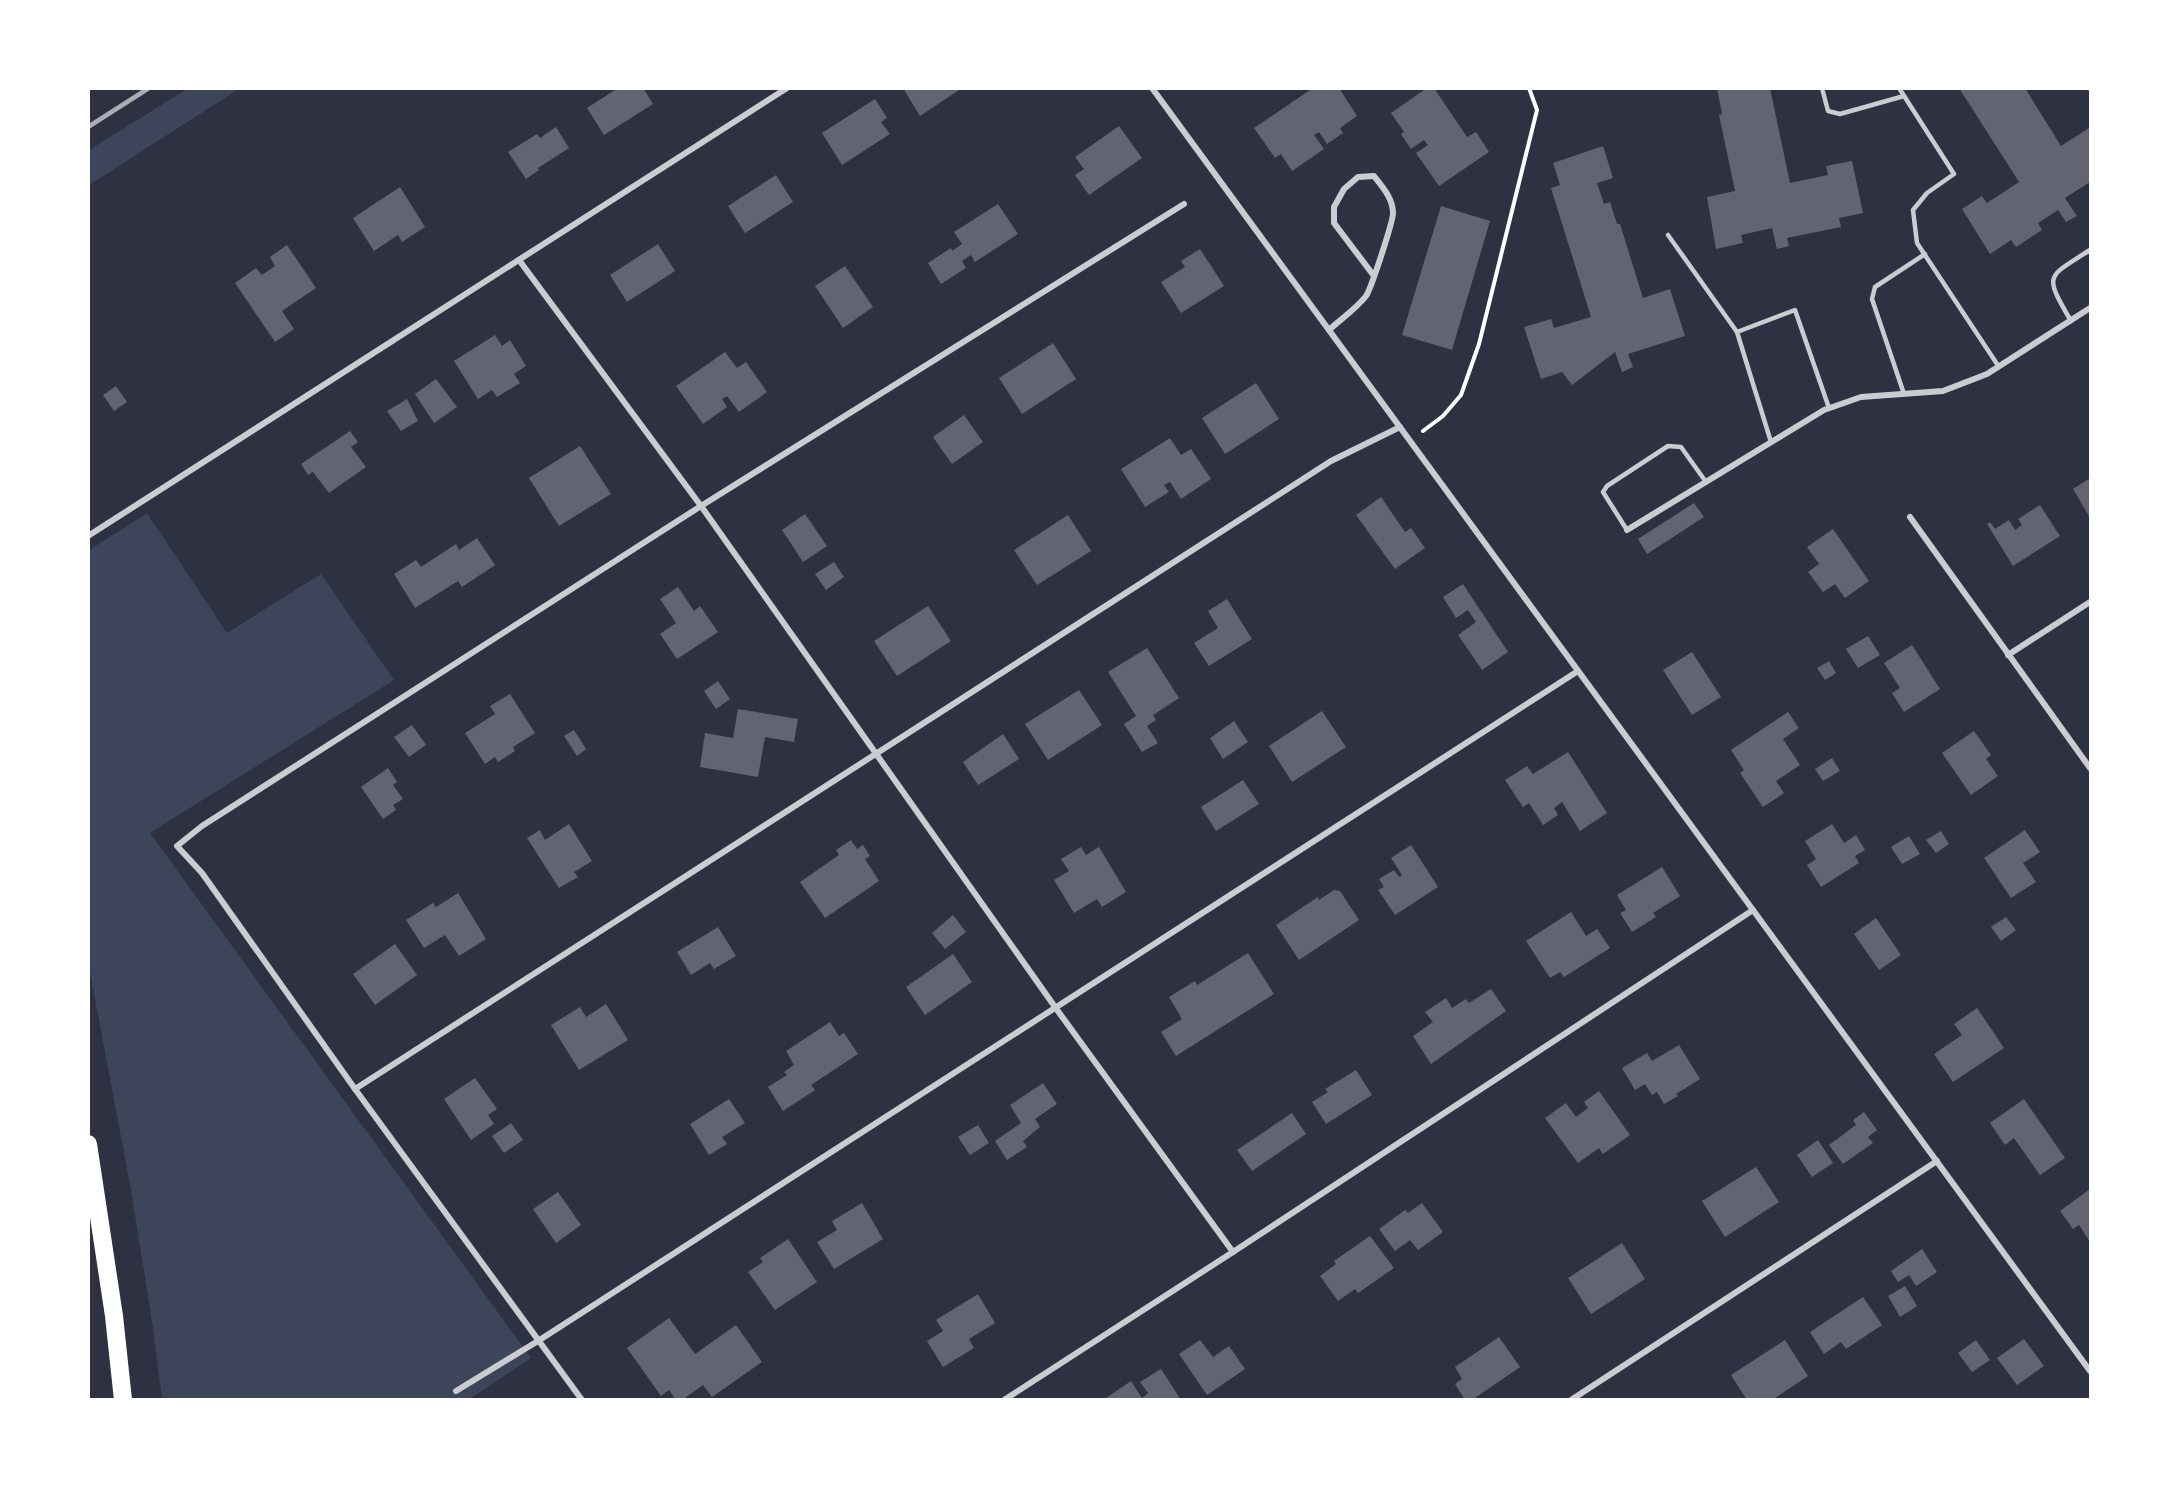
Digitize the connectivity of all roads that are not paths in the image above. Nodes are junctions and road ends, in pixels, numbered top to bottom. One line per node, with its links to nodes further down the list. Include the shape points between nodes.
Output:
1 (787, 88): 10 (street)
2 (1152, 88): 14 (street)
3 (1822, 88): 5 (lane, via 1827,111 1840,114)
4 (1899, 88): 5 (lane)
5 (1904, 96): 9 (lane, via 1954,174 1927,193 1913,210 1917,243)
6 (1184, 204): 22 (street)
7 (1668, 235): 15 (lane)
8 (2091, 250): 13 (lane, via 2056,272 2052,280 2053,291)
9 (1925, 254): 16 (lane); 17 (lane, via 1875,286 1872,299)
10 (519, 260): 22 (street); 25 (street)
11 (1374, 276): 11 (street, via 1334,223 1334,207 1344,189 1358,177 1374,176 1390,196 1394,215); 14 (street, via 1367,295)
12 (2091, 308): 13 (street)
13 (2071, 321): 16 (street)
14 (1329, 330): 19 (street)
15 (1737, 332): 18 (lane, via 1796,310); 20 (lane)
16 (1999, 366): 17 (street, via 1943,391)
17 (1904, 394): 18 (street, via 1861,397)
18 (1829, 408): 20 (street)
19 (1400, 427): 28 (street); 29 (street, via 1331,461)
20 (1771, 442): 21 (street)
21 (1706, 482): 24 (street); 24 (lane, via 1681,447 1668,446 1603,492)
22 (701, 506): 29 (street); 33 (street, via 202,826 177,846 202,873)
23 (1910, 517): 27 (street)
24 (1627, 530)
25 (88, 537)
26 (2091, 602): 27 (street)
27 (2008, 655): 30 (street)
28 (1578, 670): 31 (street); 32 (street)
29 (875, 753): 32 (street); 33 (street)
30 (2091, 768)
31 (1753, 910): 35 (street); 36 (street)
32 (1055, 1007): 36 (street); 37 (street)
33 (355, 1089): 37 (street)
34 (88, 1144): 40 (highway)
35 (1937, 1161): 38 (street); 43 (street)
36 (1233, 1252): 42 (street)
37 (538, 1341): 39 (street); 41 (street)
38 (2091, 1371)
39 (456, 1391)
40 (123, 1400)
41 (582, 1400)
42 (1004, 1400)
43 (1571, 1400)

